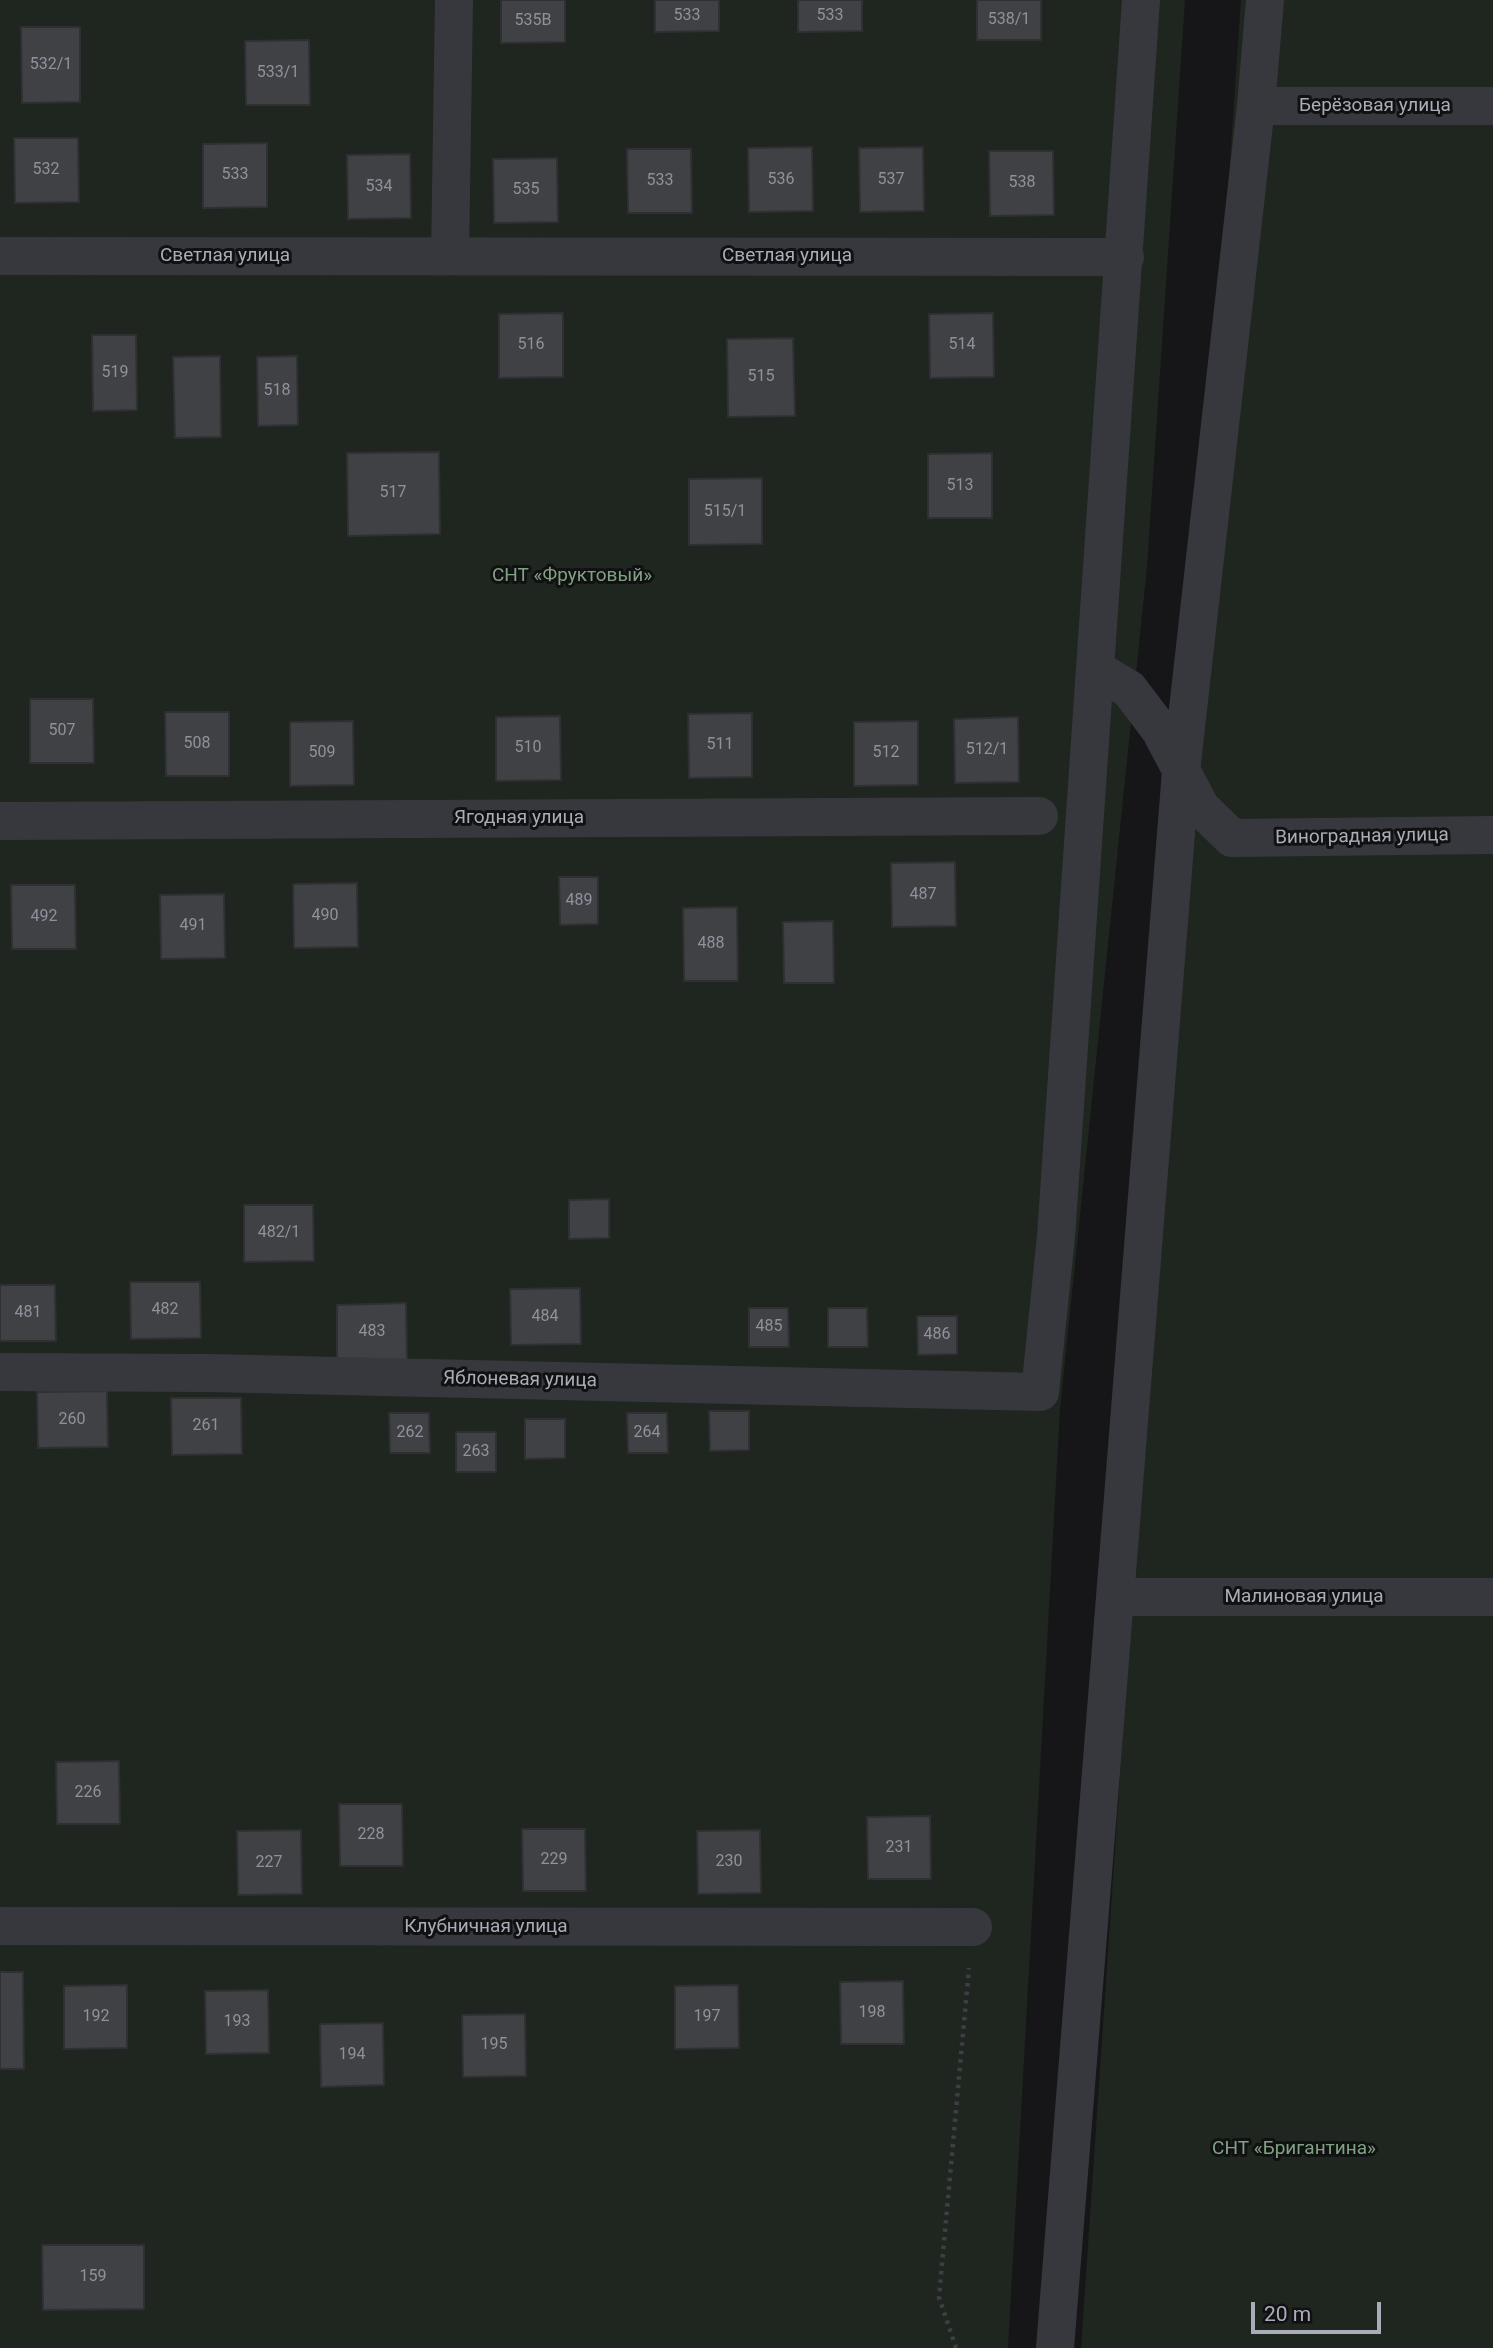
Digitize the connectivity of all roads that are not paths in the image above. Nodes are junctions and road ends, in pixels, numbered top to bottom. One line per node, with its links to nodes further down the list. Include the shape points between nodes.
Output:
1 (454, 0): 7 (street)
2 (1141, 0): 8 (street)
3 (1265, 0): 4 (street)
4 (1256, 106): 5 (street, Берёзовая улица); 10 (street)
5 (1493, 106)
6 (0, 256): 7 (street, Светлая улица)
7 (450, 256): 8 (street, Светлая улица)
8 (1125, 257): 9 (street)
9 (1095, 669): 10 (street, via 1129,689 1160,730); 14 (street, Яблоневая улица, via 1056,1236 1040,1392)
10 (1181, 771): 13 (street, Виноградная улица, via 1201,808 1231,838); 15 (street)
11 (1039, 816): 12 (street, Ягодная улица)
12 (0, 821)
13 (1493, 835)
14 (0, 1372)
15 (1115, 1597): 16 (street, Малиновая улица); 19 (street)
16 (1493, 1597)
17 (0, 1926): 18 (street, Клубничная улица)
18 (973, 1927)
19 (1055, 2348)

